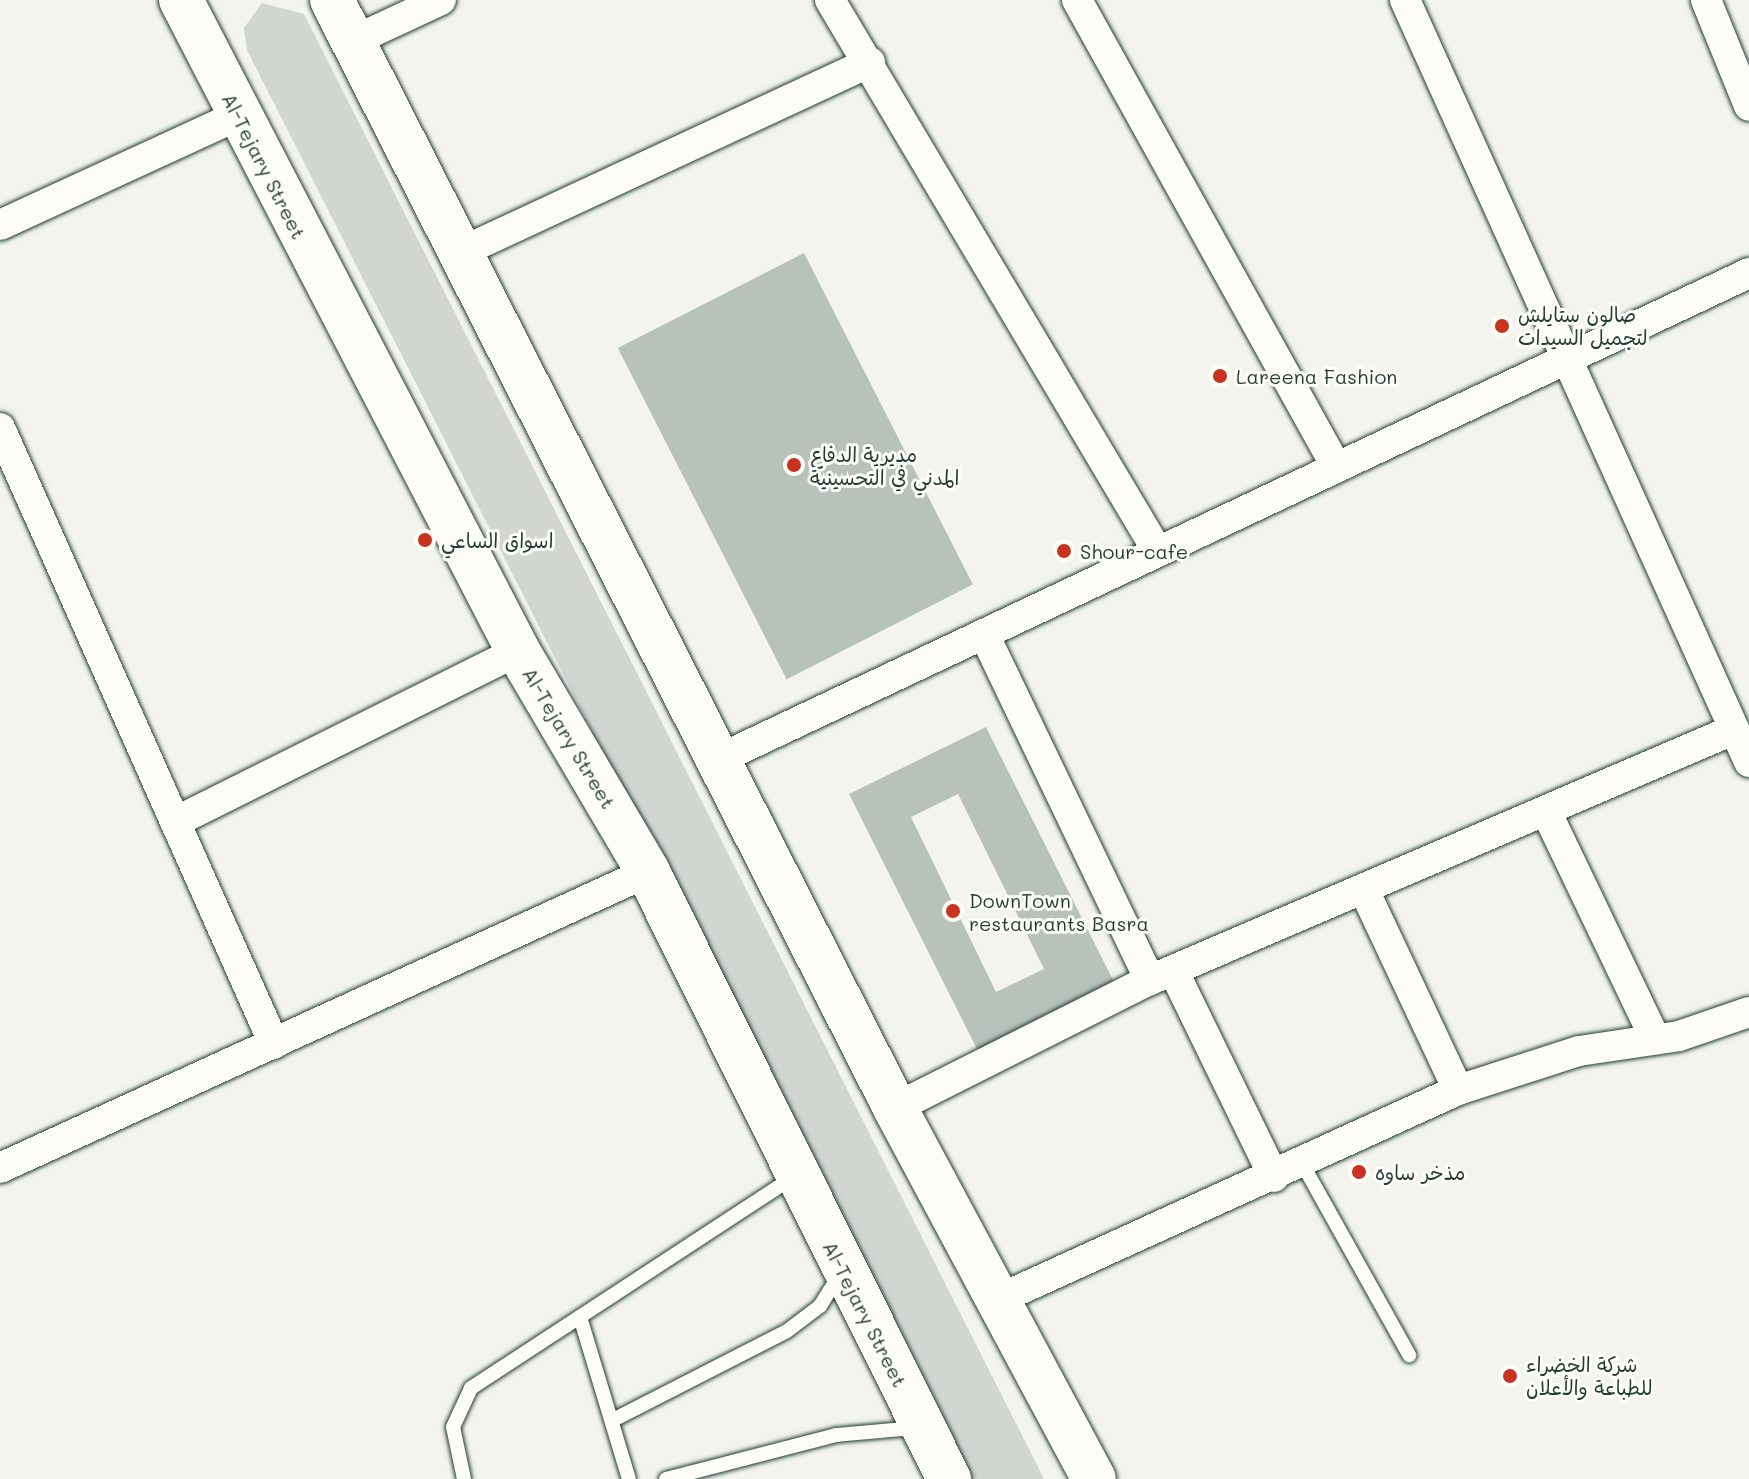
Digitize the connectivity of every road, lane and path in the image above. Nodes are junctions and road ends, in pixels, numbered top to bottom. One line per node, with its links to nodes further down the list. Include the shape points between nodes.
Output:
1 (332, 0): 8 (main road)
2 (441, 0): 8 (street)
3 (830, 0): 9 (street)
4 (1077, 0): 17 (street)
5 (1405, 0): 15 (street)
6 (1706, 0): 10 (street)
7 (192, 8): 11 (main road, Al-Tejary Street)
8 (353, 41): 13 (main road)
9 (870, 62): 13 (street); 18 (street)
10 (1749, 106)
11 (237, 116): 12 (street); 20 (main road, Al-Tejary Street)
12 (0, 225)
13 (461, 252): 22 (main road)
14 (1748, 278): 15 (street)
15 (1571, 358): 17 (street); 21 (street)
16 (0, 428): 25 (street)
17 (1337, 468): 18 (street)
18 (1158, 552): 19 (street)
19 (984, 634): 22 (street); 28 (street)
20 (518, 651): 25 (street); 26 (main road, Al-Tejary Street)
21 (1733, 730): 23 (street); 24 (street)
22 (719, 759): 33 (main road)
23 (1749, 762)
24 (1546, 811): 27 (street); 30 (street)
25 (175, 822): 31 (street)
26 (648, 872): 31 (street); 36 (main road, Al-Tejary Street)
27 (1364, 890): 28 (street); 32 (street)
28 (1162, 976): 33 (street); 37 (street)
29 (1749, 1012): 30 (street)
30 (1655, 1039): 32 (street, via 1579,1051)
31 (274, 1044): 35 (street)
32 (1458, 1090): 34 (street)
33 (895, 1108): 39 (main road)
34 (1303, 1165): 37 (street); 41 (lane)
35 (0, 1168)
36 (795, 1176): 38 (main road, Al-Tejary Street); 40 (lane)
37 (1274, 1177): 39 (street)
38 (842, 1270): 42 (lane, via 805,1320); 43 (main road, Al-Tejary Street)
39 (997, 1300): 48 (main road)
40 (580, 1317): 42 (lane); 44 (lane, via 471,1388 461,1401 454,1440)
41 (1409, 1355)
42 (613, 1420): 45 (lane)
43 (923, 1428): 46 (lane, via 848,1433); 47 (main road, Al-Tejary Street)
44 (464, 1479)
45 (629, 1479)
46 (666, 1479)
47 (949, 1479)
48 (1094, 1479)

